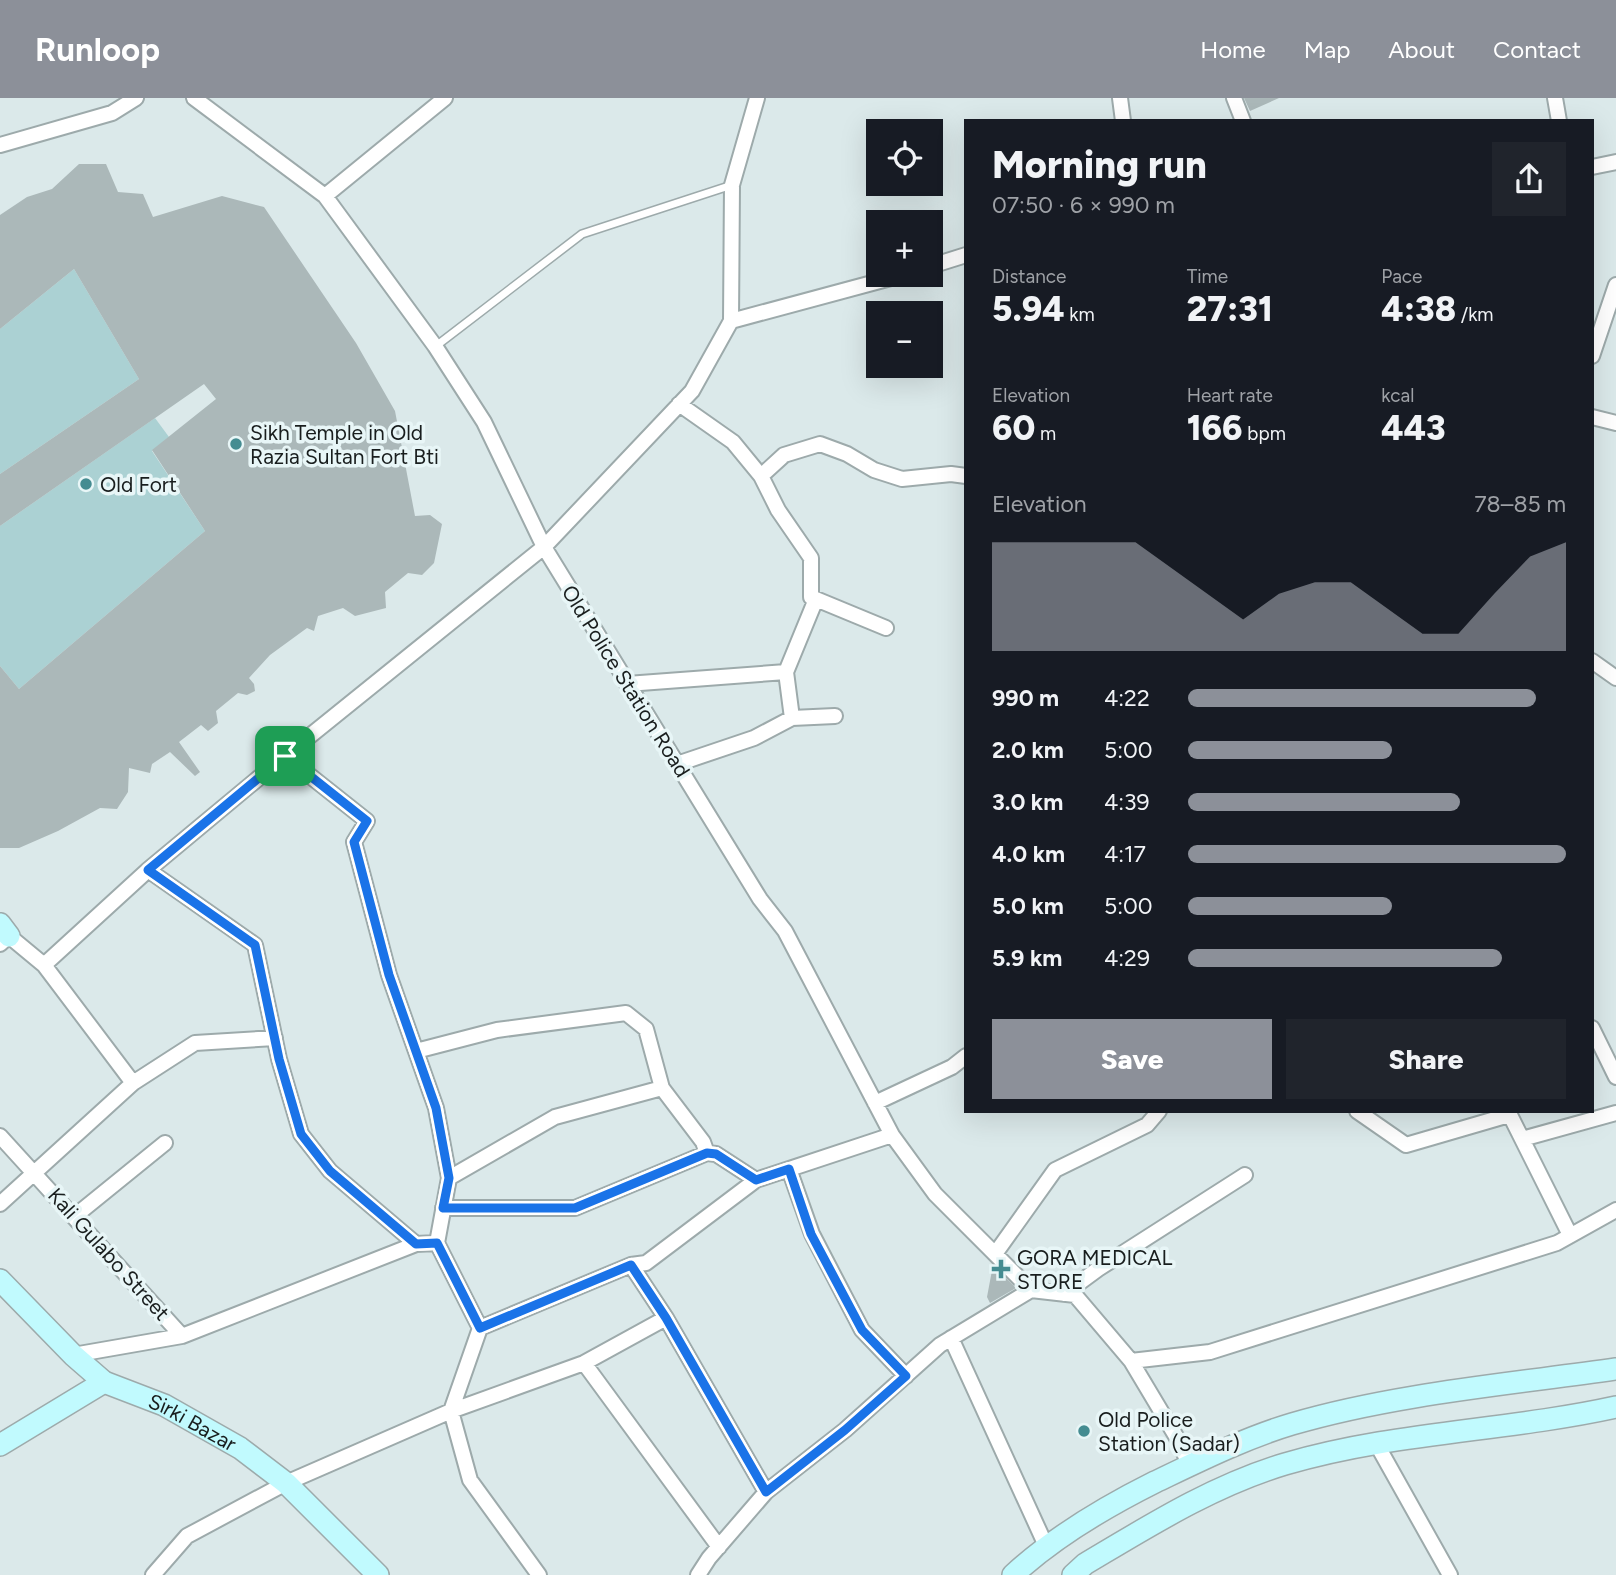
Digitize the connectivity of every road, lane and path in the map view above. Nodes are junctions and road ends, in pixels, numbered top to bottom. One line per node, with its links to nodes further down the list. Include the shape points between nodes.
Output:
1 (136, 98): 11 (street, via 112,113)
2 (194, 98): 15 (street, Old Police Station Road)
3 (446, 98): 15 (street)
4 (757, 98): 14 (street)
5 (1120, 98): 8 (street)
6 (1234, 98): 9 (street)
7 (1555, 98): 10 (street)
8 (1123, 119)
9 (1242, 119)
10 (1559, 119)
11 (0, 145)
12 (1616, 162): 13 (street)
13 (1594, 167)
14 (732, 185): 20 (street); 21 (lane, via 582,234)
15 (325, 196): 21 (street, Old Police Station Road)
16 (964, 257): 17 (street)
17 (943, 263)
18 (866, 285): 20 (street)
19 (1616, 285): 22 (street)
20 (730, 321): 23 (street, via 692,391)
21 (435, 346): 28 (street, Old Police Station Road, via 484,422)
22 (1594, 350)
23 (679, 404): 27 (street, via 733,442); 28 (street)
24 (1594, 417): 25 (street)
25 (1616, 424)
26 (964, 475): 27 (street, via 902,479 820,444 784,455)
27 (761, 476): 29 (street, via 811,558 811,597)
28 (544, 547): 34 (street, Old Police Station Road); 37 (street)
29 (816, 599): 30 (street); 32 (street)
30 (886, 628)
31 (1594, 662): 33 (street)
32 (786, 672): 34 (street); 36 (street)
33 (1616, 678)
34 (627, 684): 38 (street, Old Police Station Road)
35 (835, 716): 36 (street)
36 (792, 718): 38 (street, via 754,738)
37 (285, 756): 39 (street); 44 (street, via 367,821 354,842 389,975)
38 (677, 764): 49 (street, Old Police Station Road, via 760,900 785,931)
39 (148, 870): 41 (street); 43 (street, via 255,945)
40 (3, 935): 41 (street)
41 (44, 965): 47 (street)
42 (1594, 1032): 46 (street)
43 (275, 1038): 47 (street, via 195,1043); 70 (street, via 301,1134 330,1171)
44 (416, 1051): 48 (street, via 497,1030 625,1013 646,1029); 62 (street, via 436,1108)
45 (964, 1058): 49 (street)
46 (1616, 1077)
47 (133, 1083): 60 (street)
48 (662, 1088): 58 (street); 62 (street, via 555,1117)
49 (875, 1103): 55 (street, Old Police Station Road)
50 (1616, 1112): 56 (street)
51 (1157, 1113): 71 (street, via 1147,1125 1055,1170)
52 (1360, 1113): 53 (street, via 1406,1145)
53 (1509, 1113): 56 (street)
54 (0, 1136): 60 (street, Kali Gulabo Street)
55 (892, 1136): 59 (street); 71 (street, Old Police Station Road, via 935,1194)
56 (1522, 1139): 68 (street)
57 (165, 1143): 67 (street)
58 (707, 1153): 63 (street); 65 (street, via 575,1208)
59 (789, 1169): 63 (street); 84 (street, via 811,1234 862,1330)
60 (35, 1172): 64 (street); 67 (street, Kali Gulabo Street)
61 (1245, 1175): 75 (street)
62 (449, 1178): 65 (street)
63 (756, 1180): 72 (street, via 646,1263)
64 (0, 1204)
65 (443, 1208): 69 (street)
66 (1616, 1210): 68 (street)
67 (75, 1216): 78 (street, Kali Gulabo Street)
68 (1570, 1235): 81 (street, via 1210,1352)
69 (437, 1243): 70 (street); 77 (street)
70 (416, 1244): 78 (street)
71 (995, 1254): 74 (street, Old Police Station Road)
72 (631, 1265): 76 (street); 77 (street)
73 (0, 1280): 80 (main road, Sirki Bazar)
74 (1031, 1290): 75 (street); 79 (street)
75 (1064, 1294): 81 (street, via 1075,1295)
76 (666, 1318): 82 (street); 92 (street)
77 (480, 1328): 87 (street)
78 (182, 1336): 80 (street)
79 (951, 1338): 84 (street); 94 (street)
80 (73, 1355): 85 (main road, Sirki Bazar)
81 (1131, 1361): 90 (street)
82 (584, 1363): 87 (street); 93 (street)
83 (1616, 1369): 90 (main road, via 1366,1406 1292,1424)
84 (906, 1376): 92 (street)
85 (104, 1382): 89 (main road); 91 (main road, Sirki Bazar, via 164,1405 240,1448)
86 (1616, 1406): 88 (main road)
87 (451, 1411): 91 (street); 97 (street, via 470,1480)
88 (1376, 1443): 100 (main road, via 1284,1465 1189,1503); 101 (street)
89 (0, 1445)
90 (1189, 1465): 94 (main road, via 1097,1514)
91 (286, 1483): 95 (street, via 187,1536); 96 (main road, Sirki Bazar)
92 (766, 1492): 93 (street)
93 (719, 1547): 98 (street)
94 (1047, 1548): 99 (main road)
95 (153, 1575)
96 (378, 1575)
97 (539, 1575)
98 (698, 1575)
99 (1013, 1575)
100 (1073, 1575)
101 (1450, 1575)

